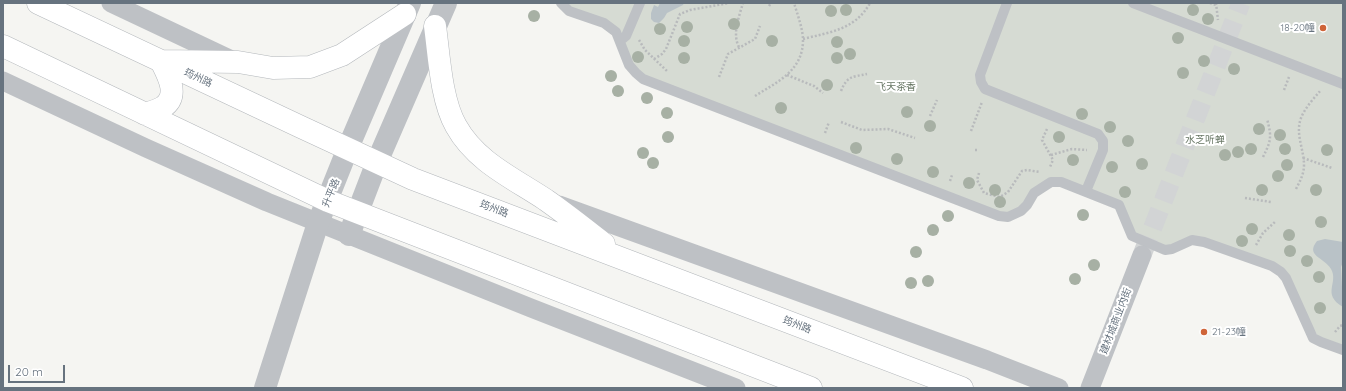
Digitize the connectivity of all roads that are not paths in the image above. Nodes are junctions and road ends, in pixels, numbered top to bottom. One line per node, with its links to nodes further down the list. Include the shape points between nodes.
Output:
1 (38, 3): 12 (main road, 筠州路)
2 (111, 3): 13 (street)
3 (446, 3): 9 (street)
4 (561, 3): 10 (lane, via 569,10 604,23 616,32)
5 (640, 3): 10 (lane, via 626,36)
6 (1007, 3): 19 (lane, via 980,75 981,82 985,89 1098,134 1103,141 1101,155)
7 (1133, 3): 15 (lane)
8 (407, 8): 13 (main road, via 365,41 342,55 310,67 273,68); 17 (street, 升平路)
9 (435, 26): 18 (street); 20 (main road, via 445,96 455,126 474,152)
10 (620, 41): 19 (lane, via 629,65 643,79 999,216 1021,211 1034,193 1051,182 1061,182)
11 (3, 46): 16 (main road)
12 (161, 61): 13 (main road); 16 (main road, via 172,84 170,98 163,107); 17 (main road, 筠州路)
13 (238, 62)
14 (3, 81): 23 (street, via 146,148)
15 (1343, 84)
16 (145, 114): 21 (main road)
17 (348, 148): 18 (main road, 筠州路); 21 (street, 升平路)
18 (377, 162): 22 (street); 26 (main road, 筠州路, via 413,179)
19 (1086, 191): 27 (lane, via 1119,205 1132,236 1165,250 1192,240 1272,266 1286,278 1313,338)
20 (546, 200): 26 (main road); 32 (street)
21 (328, 201): 22 (main road); 23 (street, 升平路)
22 (358, 212): 24 (street); 30 (main road)
23 (318, 223): 24 (street); 28 (street, 升平路)
24 (349, 235): 29 (street)
25 (1142, 255): 33 (street, 建材城商业内街)
26 (624, 259): 31 (main road, 筠州路)
27 (1343, 350)
28 (265, 388)
29 (736, 388)
30 (811, 388)
31 (962, 388)
32 (1059, 388)
33 (1090, 388)

